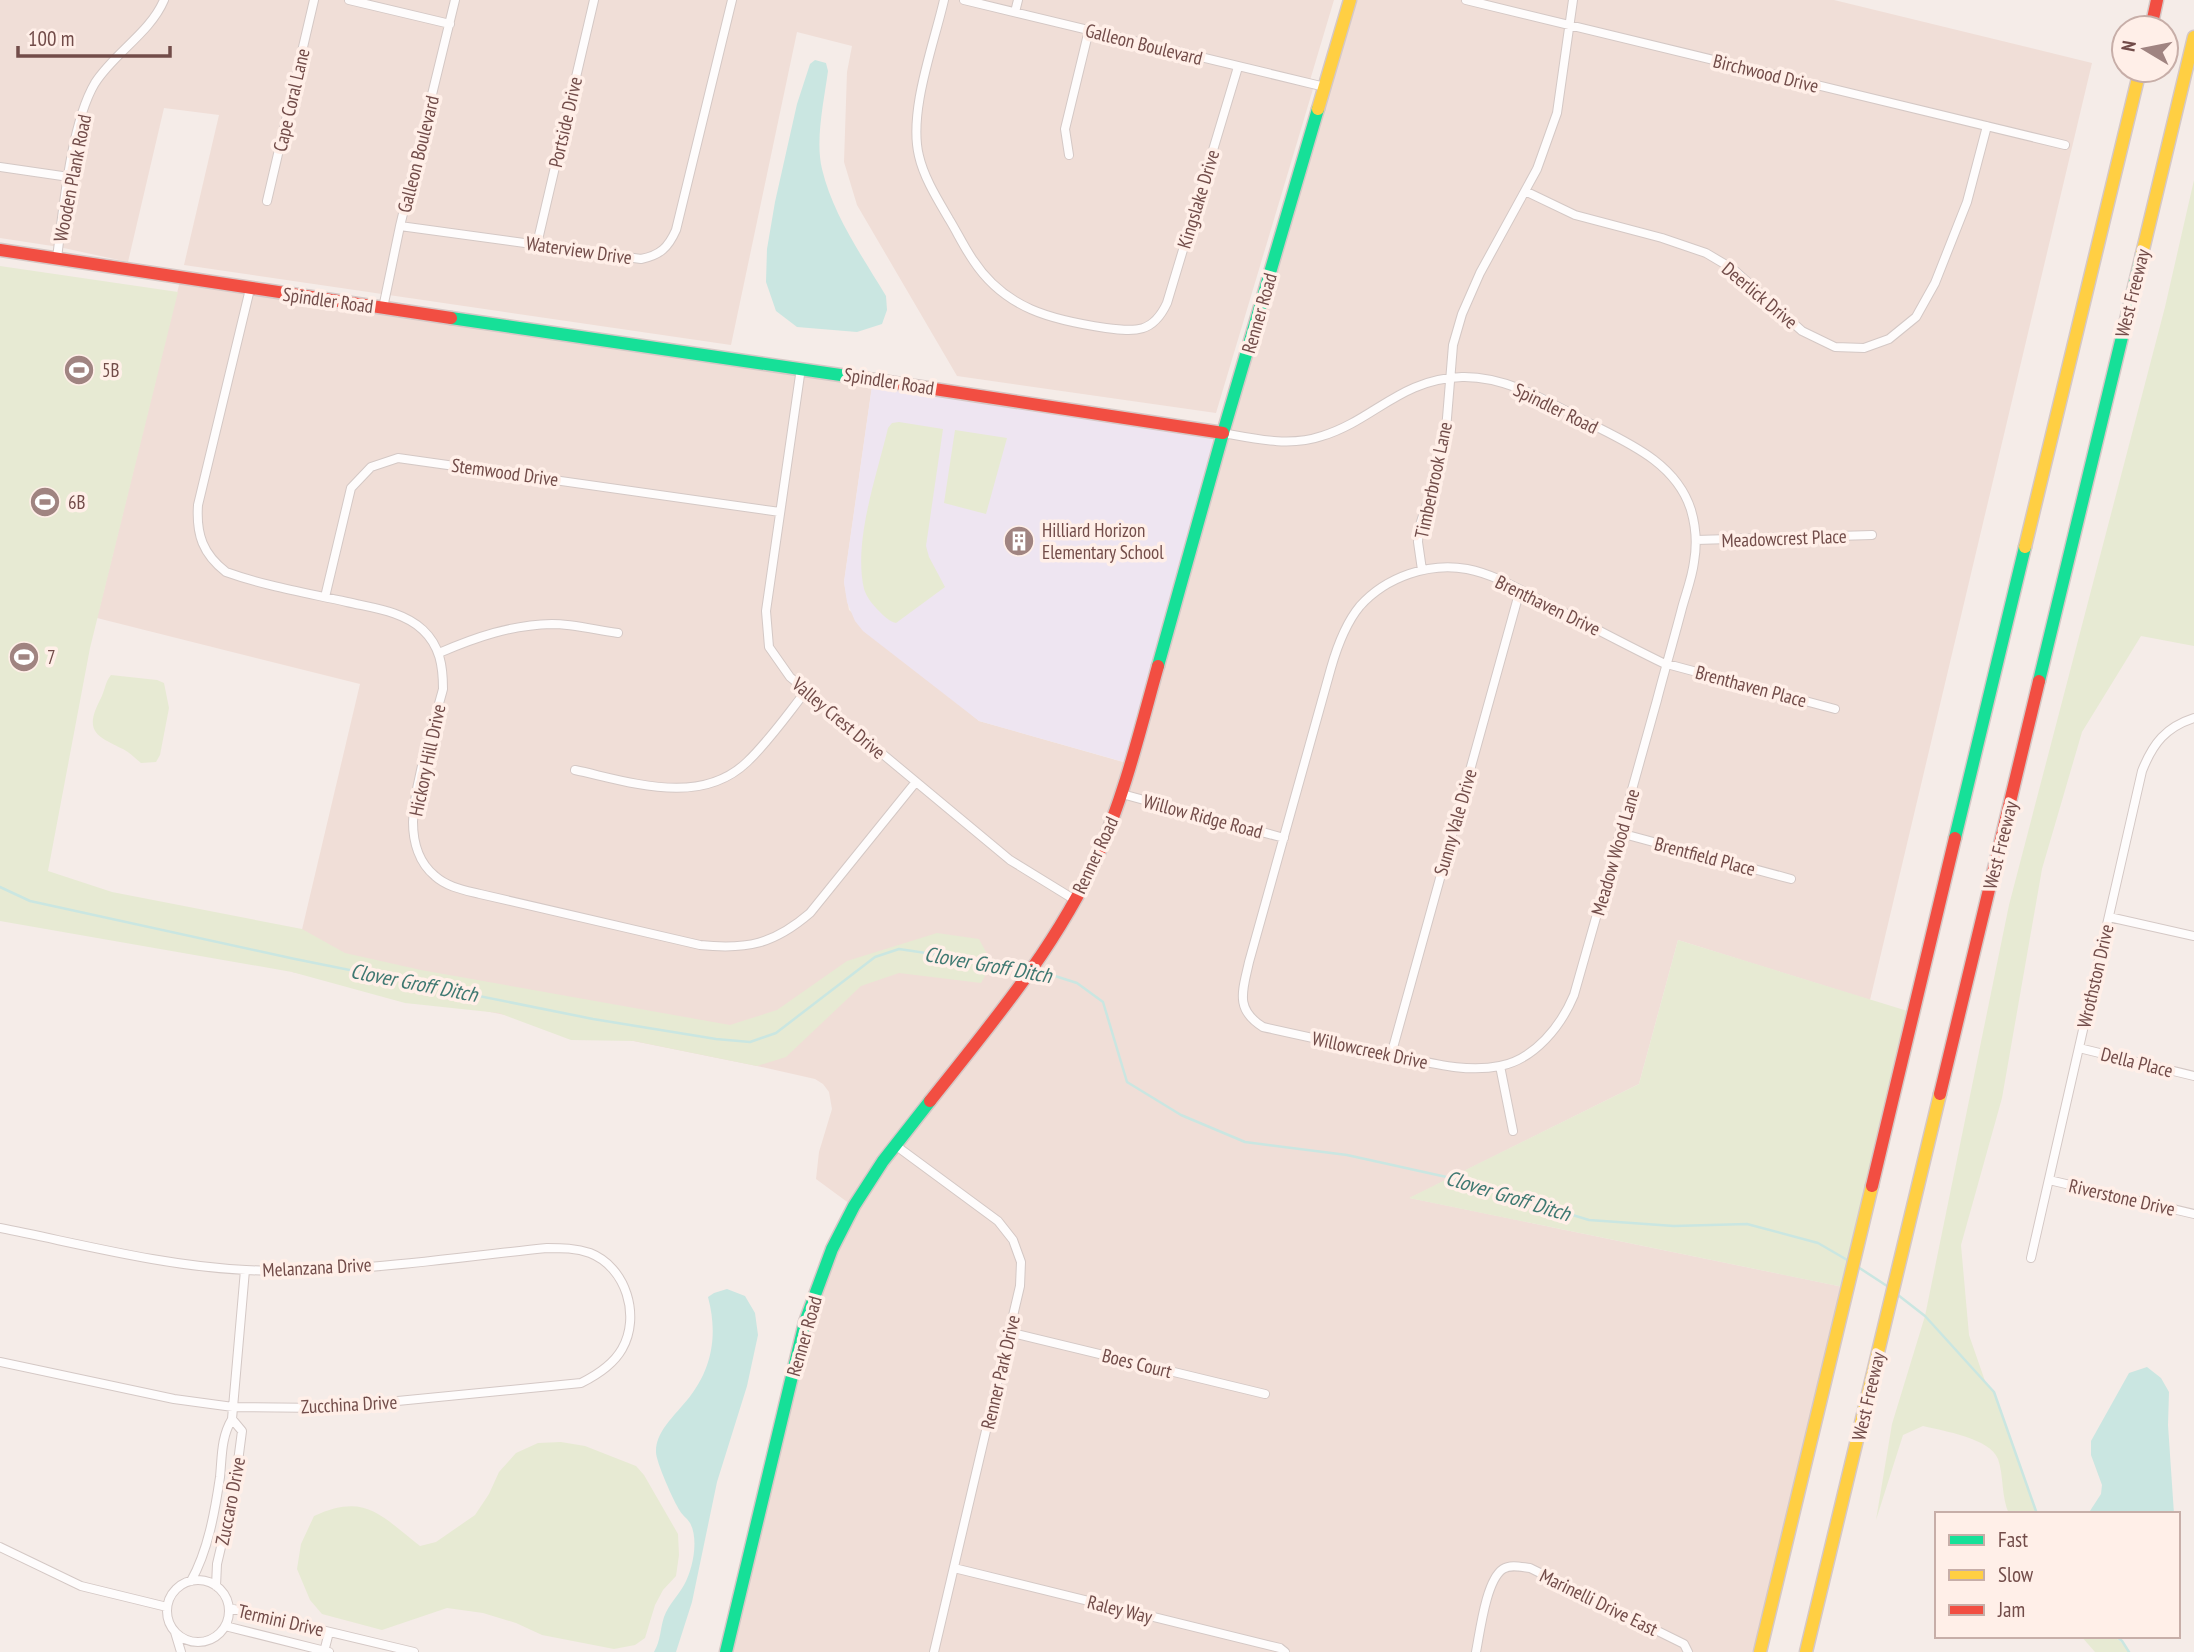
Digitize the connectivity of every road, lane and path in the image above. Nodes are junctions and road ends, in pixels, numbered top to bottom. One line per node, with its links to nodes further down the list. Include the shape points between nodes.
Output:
1 (164, 0): 25 (street, Wooden Plank Road, via 94,85)
2 (314, 0): 27 (street, Cape Coral Lane)
3 (349, 0): 14 (street)
4 (455, 0): 14 (street, Galleon Boulevard)
5 (594, 0): 29 (street, Portside Drive)
6 (732, 0): 29 (street, Waterview Drive, via 669,245 657,256 641,259)
7 (944, 0): 18 (street, Kingslake Drive, via 916,117 919,158 974,262 992,283 1014,301 1065,322 1138,330 1161,316)
8 (964, 0): 13 (street, Galleon Boulevard)
9 (1018, 0): 13 (street)
10 (1350, 0): 20 (main road, Renner Road)
11 (1466, 0): 15 (street, Birchwood Drive)
12 (1573, 0): 15 (street, Timberbrook Lane)
13 (1015, 12): 16 (street, Galleon Boulevard)
14 (450, 24): 28 (street, Galleon Boulevard)
15 (1570, 25): 21 (street, Birchwood Drive); 26 (street, Timberbrook Lane, via 1557,113)
16 (1089, 30): 18 (street, Galleon Boulevard); 23 (street, via 1065,129)
17 (2194, 37): 95 (main road, West Freeway)
18 (1238, 66): 20 (street, Galleon Boulevard)
19 (2137, 84): 94 (main road)
20 (1325, 87): 36 (main road, Renner Road)
21 (1987, 126): 22 (street, Birchwood Drive); 26 (street, Deerlick Drive, via 1967,202 1935,283 1916,317 1889,339 1864,348 1835,347 1802,331 1733,269 1706,253 1575,215)
22 (2065, 145)
23 (1069, 155)
24 (0, 167): 25 (street)
25 (69, 177): 31 (street, Wooden Plank Road)
26 (1525, 191): 35 (street, Timberbrook Lane, via 1462,314 1453,345)
27 (267, 201)
28 (400, 226): 29 (street, Waterview Drive); 33 (street, Galleon Boulevard)
29 (537, 244)
30 (0, 250): 31 (main road, Spindler Road)
31 (57, 258): 32 (main road, Spindler Road)
32 (250, 289): 33 (main road, Spindler Road); 42 (street, via 198,505 199,535 204,550 226,572)
33 (383, 308): 34 (main road, Spindler Road)
34 (801, 368): 36 (main road, Spindler Road); 37 (street, Valley Crest Drive)
35 (1451, 378): 36 (street, Spindler Road, via 1414,387 1320,438 1271,442); 39 (street, Spindler Road, via 1486,379 1515,387 1632,445 1674,479 1690,509); 40 (street, Timberbrook Lane, via 1443,448 1419,528)
36 (1223, 433): 51 (main road, Renner Road)
37 (780, 512): 42 (street, Stemwood Drive, via 398,458 371,467 351,488); 46 (street, Valley Crest Drive, via 766,611 769,647)
38 (1872, 536): 39 (street, Meadowcrest Place)
39 (1696, 540): 45 (street, Meadow Wood Lane, via 1694,564)
40 (1422, 570): 41 (street, Brenthaven Drive, via 1468,569); 53 (street, via 1398,579 1361,605 1338,644)
41 (1520, 590): 45 (street, Brenthaven Drive); 59 (street, Sunny Vale Drive)
42 (325, 597): 44 (street, via 392,612 421,628)
43 (618, 633): 44 (street, via 554,624 509,628)
44 (439, 653): 50 (street, Hickory Hill Drive, via 443,689 419,786 415,842 435,876 480,894 700,945 768,941 810,913)
45 (1667, 664): 47 (street, Brenthaven Place); 52 (street, Meadow Wood Lane)
46 (806, 691): 49 (street, via 747,763 713,782 676,789); 50 (street, Valley Crest Drive)
47 (1835, 709)
48 (2194, 718): 56 (street, Wrothston Drive, via 2165,732 2147,759)
49 (576, 770)
50 (915, 783): 55 (street, Valley Crest Drive, via 1010,860)
51 (1122, 794): 53 (street, Willow Ridge Road); 55 (main road, Renner Road)
52 (1620, 832): 54 (street, Brentfield Place); 60 (street, Meadow Wood Lane, via 1566,1015 1536,1049)
53 (1284, 838): 59 (street, Willowcreek Drive, via 1242,1003 1263,1027)
54 (1791, 879)
55 (1074, 900): 63 (main road, Renner Road, via 1032,969)
56 (2109, 917): 57 (street); 58 (street, Wrothston Drive)
57 (2194, 936)
58 (2079, 1048): 61 (street, Della Place); 64 (street, Wrothston Drive)
59 (1391, 1055): 60 (street, Willowcreek Drive, via 1456,1068)
60 (1500, 1066): 62 (street)
61 (2194, 1076)
62 (1513, 1131)
63 (895, 1145): 70 (street, Renner Park Drive, via 998,1221 1013,1240 1021,1274); 89 (main road, Renner Road, via 843,1228 805,1322)
64 (2049, 1180): 65 (street, Riverstone Drive); 67 (street, Wrothston Drive)
65 (2194, 1214)
66 (0, 1228): 68 (street, Melanzana Drive, via 186,1265)
67 (2031, 1258)
68 (245, 1270): 69 (street, Melanzana Drive, via 333,1269 571,1248 592,1254); 73 (street, Zuccaro Drive)
69 (624, 1284): 73 (street, Zucchina Drive, via 631,1315 622,1350 610,1365 581,1383 326,1408)
70 (1009, 1332): 72 (street, Boes Court); 76 (street, Renner Park Drive)
71 (0, 1362): 73 (street, Zucchina Drive, via 174,1399)
72 (1265, 1394)
73 (233, 1406): 74 (street, Zuccaro Drive)
74 (232, 1419): 77 (street, Zuccaro Drive, via 225,1431 209,1529); 78 (street, Zuccaro Drive, via 242,1431 239,1466)
75 (0, 1547): 79 (street, via 81,1586)
76 (954, 1568): 90 (street, Renner Park Drive); 91 (street, Raley Way)
77 (191, 1581): 78 (street, Termini Drive); 79 (street, via 175,1590)
78 (216, 1586): 80 (street, Termini Drive)
79 (167, 1606): 82 (street)
80 (229, 1608): 81 (street, Termini Drive); 83 (street, Termini Drive)
81 (225, 1626): 84 (street, Termini Drive); 87 (street, Termini Drive)
82 (175, 1632): 84 (street, via 192,1642); 85 (street)
83 (329, 1632): 87 (street); 88 (street, Termini Drive)
84 (212, 1639): 86 (street)
85 (181, 1652)
86 (200, 1652)
87 (326, 1652)
88 (414, 1652)
89 (726, 1652)
90 (934, 1652)
91 (1284, 1652)
92 (1476, 1652): 93 (street, Marinelli Drive East, via 1493,1579 1504,1568 1515,1566 1530,1568 1684,1644)
93 (1688, 1652)
94 (1760, 1652)
95 (1806, 1652)

